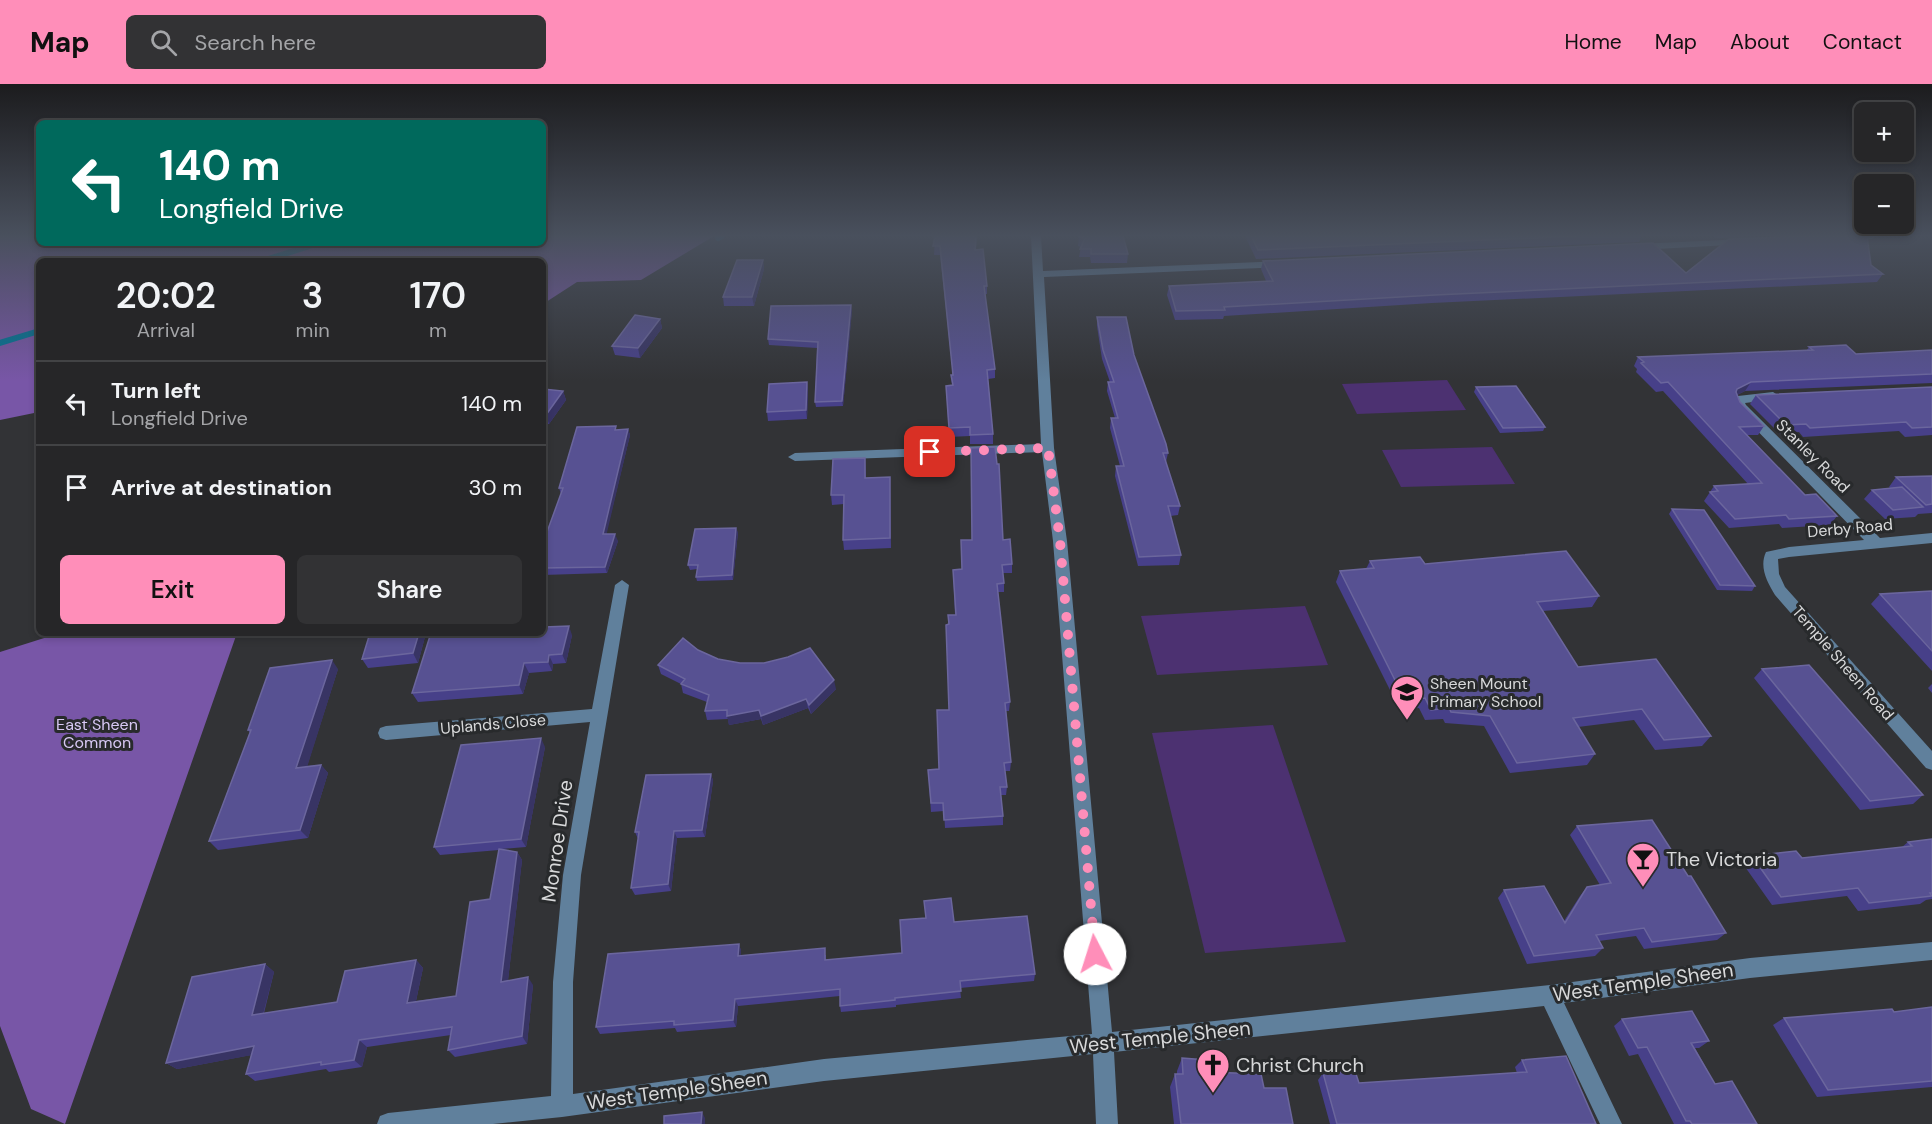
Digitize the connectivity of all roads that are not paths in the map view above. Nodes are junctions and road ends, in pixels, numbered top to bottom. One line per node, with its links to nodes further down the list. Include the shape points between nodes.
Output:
1 (1040, 285): 3 (street)
2 (1792, 395): 6 (street, Stanley Road, via 1738,400)
3 (1048, 448): 4 (street); 14 (street, via 1060,541)
4 (795, 457)
5 (1932, 538): 6 (street, Derby Road)
6 (1876, 543): 7 (street, Derby Road)
7 (1772, 556): 11 (street, Temple Sheen Road, via 1770,572 1780,591)
8 (622, 585): 9 (street, Monroe Drive)
9 (599, 716): 10 (street, Uplands Close); 15 (street, Monroe Drive, via 572,875 563,982)
10 (386, 734)
11 (1932, 763)
12 (1932, 951): 13 (street, West Temple Sheen, via 1750,968)
13 (1550, 995): 14 (street, West Temple Sheen); 18 (street)
14 (1103, 1043): 15 (street, West Temple Sheen, via 824,1070); 17 (street)
15 (562, 1106): 16 (street, West Temple Sheen)
16 (388, 1124)
17 (1107, 1124)
18 (1611, 1124)

